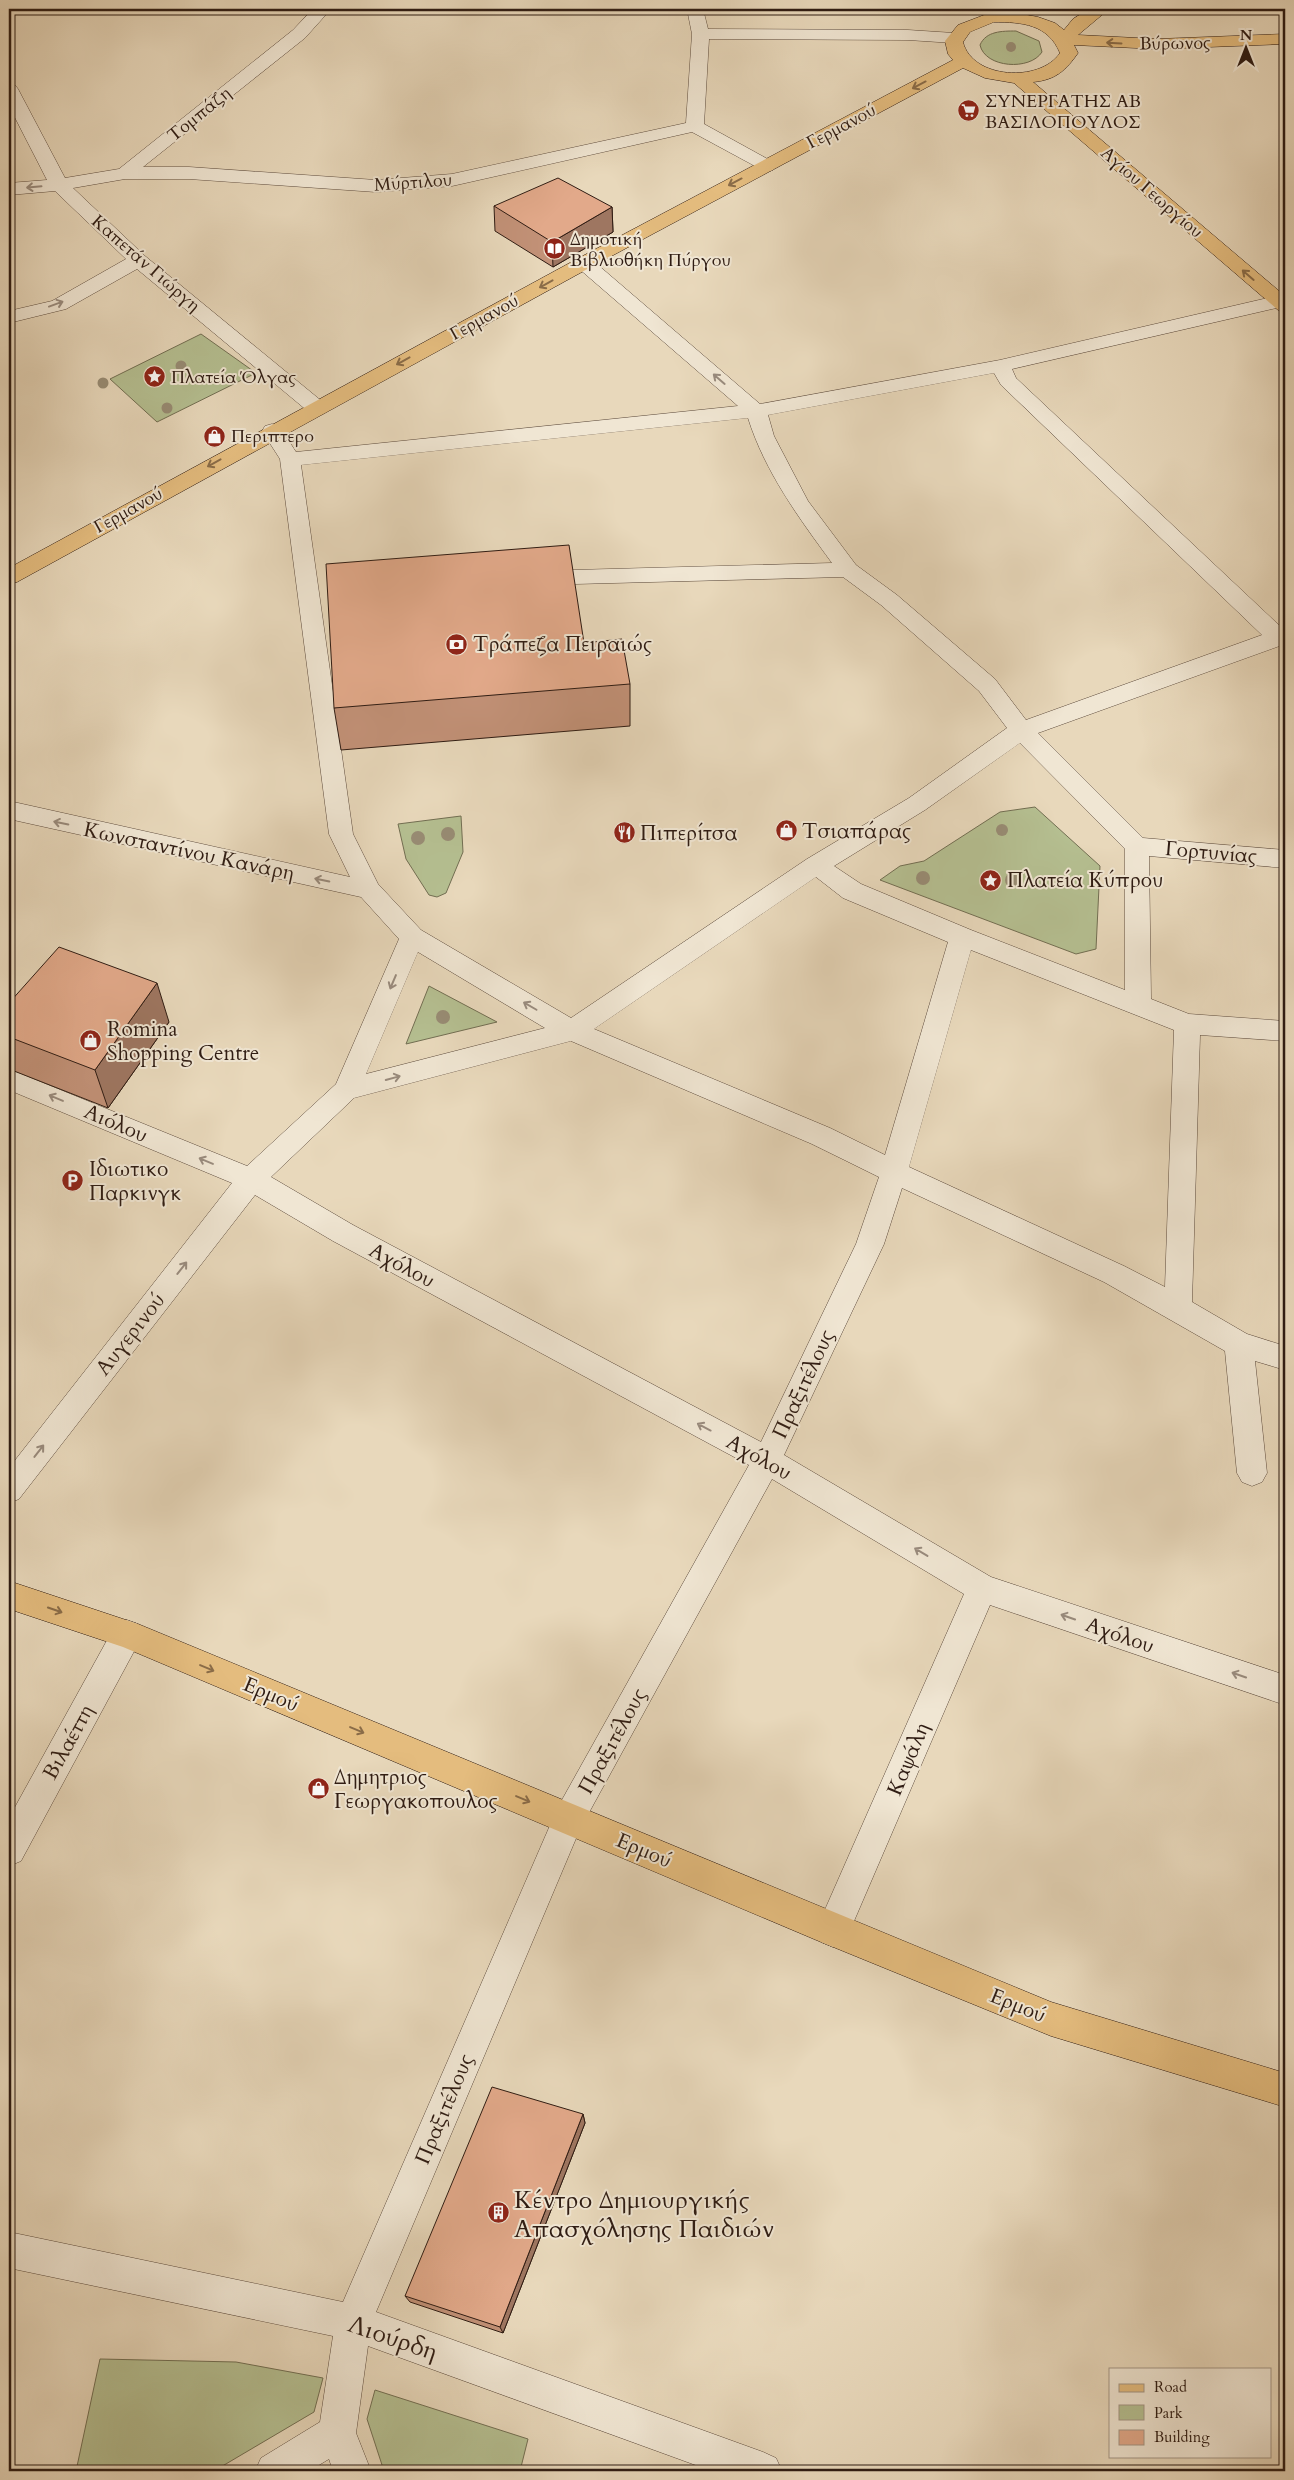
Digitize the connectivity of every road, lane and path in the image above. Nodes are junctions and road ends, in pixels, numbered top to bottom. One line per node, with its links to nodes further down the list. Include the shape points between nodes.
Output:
1 (322, 9): 13 (street, Τομπάζη, via 298,34)
2 (695, 9): 4 (street)
3 (1100, 9): 6 (main road)
4 (701, 34): 5 (street); 11 (street)
5 (954, 38): 6 (main road, via 968,18 1014,17 1053,28); 8 (main road, via 954,50)
6 (1065, 39): 7 (main road, Βύρωνος, one-way to 6, via 1157,44); 9 (main road, via 1069,52 1061,65 1043,74)
7 (1285, 39)
8 (962, 62): 9 (main road, via 977,71); 12 (main road, Γερμανού, one-way to 12)
9 (1018, 78): 18 (main road, Αγίου Γεωργίου, one-way to 9)
10 (9, 89): 14 (street, Καπετάν Γιώργη)
11 (695, 126): 12 (street); 13 (street, Μύρτιλου, via 452,180 376,186 189,174)
12 (766, 166): 17 (main road, Γερμανού, one-way to 17)
13 (125, 174): 14 (street, Τομπάζη)
14 (59, 185): 15 (street, Τομπάζη, one-way to 15); 16 (street, Καπετάν Γιώργη)
15 (9, 189)
16 (138, 260): 19 (street, one-way to 16, via 59,305); 21 (street, Καπετάν Γιώργη)
17 (584, 263): 21 (main road, Γερμανού, one-way to 21); 22 (street, one-way to 17)
18 (1283, 303): 20 (street)
19 (9, 317)
20 (1000, 366): 22 (street); 28 (street, via 1008,381)
21 (317, 408): 23 (main road, Γερμανού)
22 (756, 410): 24 (street); 25 (street, via 764,436 799,503)
23 (272, 431): 24 (street); 26 (main road, Γερμανού, one-way to 26)
24 (290, 459): 34 (street, via 316,585 341,834)
25 (848, 570): 27 (street); 29 (street, via 889,600 987,685)
26 (9, 577)
27 (521, 578)
28 (1282, 636): 29 (street)
29 (1021, 730): 31 (street); 33 (street, via 918,804)
30 (9, 810): 34 (street, Κωνσταντίνου Κανάρη, one-way to 30)
31 (1137, 846): 32 (street, Γορτυνίας); 37 (street)
32 (1285, 859)
33 (816, 865): 35 (street, via 852,891); 39 (street)
34 (370, 890): 36 (street)
35 (962, 937): 37 (street); 43 (street, Πραξιτέλους)
36 (412, 938): 39 (street, one-way to 36); 42 (street, one-way to 42)
37 (1138, 1006): 38 (street)
38 (1187, 1024): 40 (street); 45 (street)
39 (572, 1031): 42 (street, one-way to 39); 43 (street, via 821,1136)
40 (1285, 1031)
41 (9, 1079): 44 (street, Αιόλου, one-way to 41)
42 (346, 1090): 44 (street, Αυγερινού)
43 (894, 1172): 45 (street, via 1114,1274); 48 (street, Πραξιτέλους, via 870,1244)
44 (251, 1179): 48 (street, Αχόλου, one-way to 44, via 343,1232); 50 (street, Αυγερινού, one-way to 44)
45 (1178, 1308): 46 (street)
46 (1239, 1344): 47 (street); 49 (street)
47 (1285, 1358)
48 (767, 1460): 51 (street, Αχόλου, one-way to 48); 55 (street, Πραξιτέλους)
49 (1252, 1473)
50 (9, 1490)
51 (982, 1588): 54 (street, Αχόλου, one-way to 51); 57 (street, Καψάλη)
52 (9, 1595): 53 (main road, Ερμού, one-way to 53)
53 (127, 1634): 55 (main road, Ερμού, one-way to 55); 56 (street, Βιλαέττη)
54 (1285, 1690)
55 (569, 1818): 57 (main road, Ερμού); 60 (street, Πραξιτέλους)
56 (9, 1850)
57 (833, 1930): 58 (main road, Ερμού, via 1051,2019)
58 (1285, 2090)
59 (9, 2250): 60 (street, Λιούρδη)
60 (353, 2322): 61 (street, Πραξιτέλους); 64 (street, Λιούρδη)
61 (337, 2434): 62 (street); 63 (street)
62 (274, 2471)
63 (352, 2471)
64 (763, 2471)

